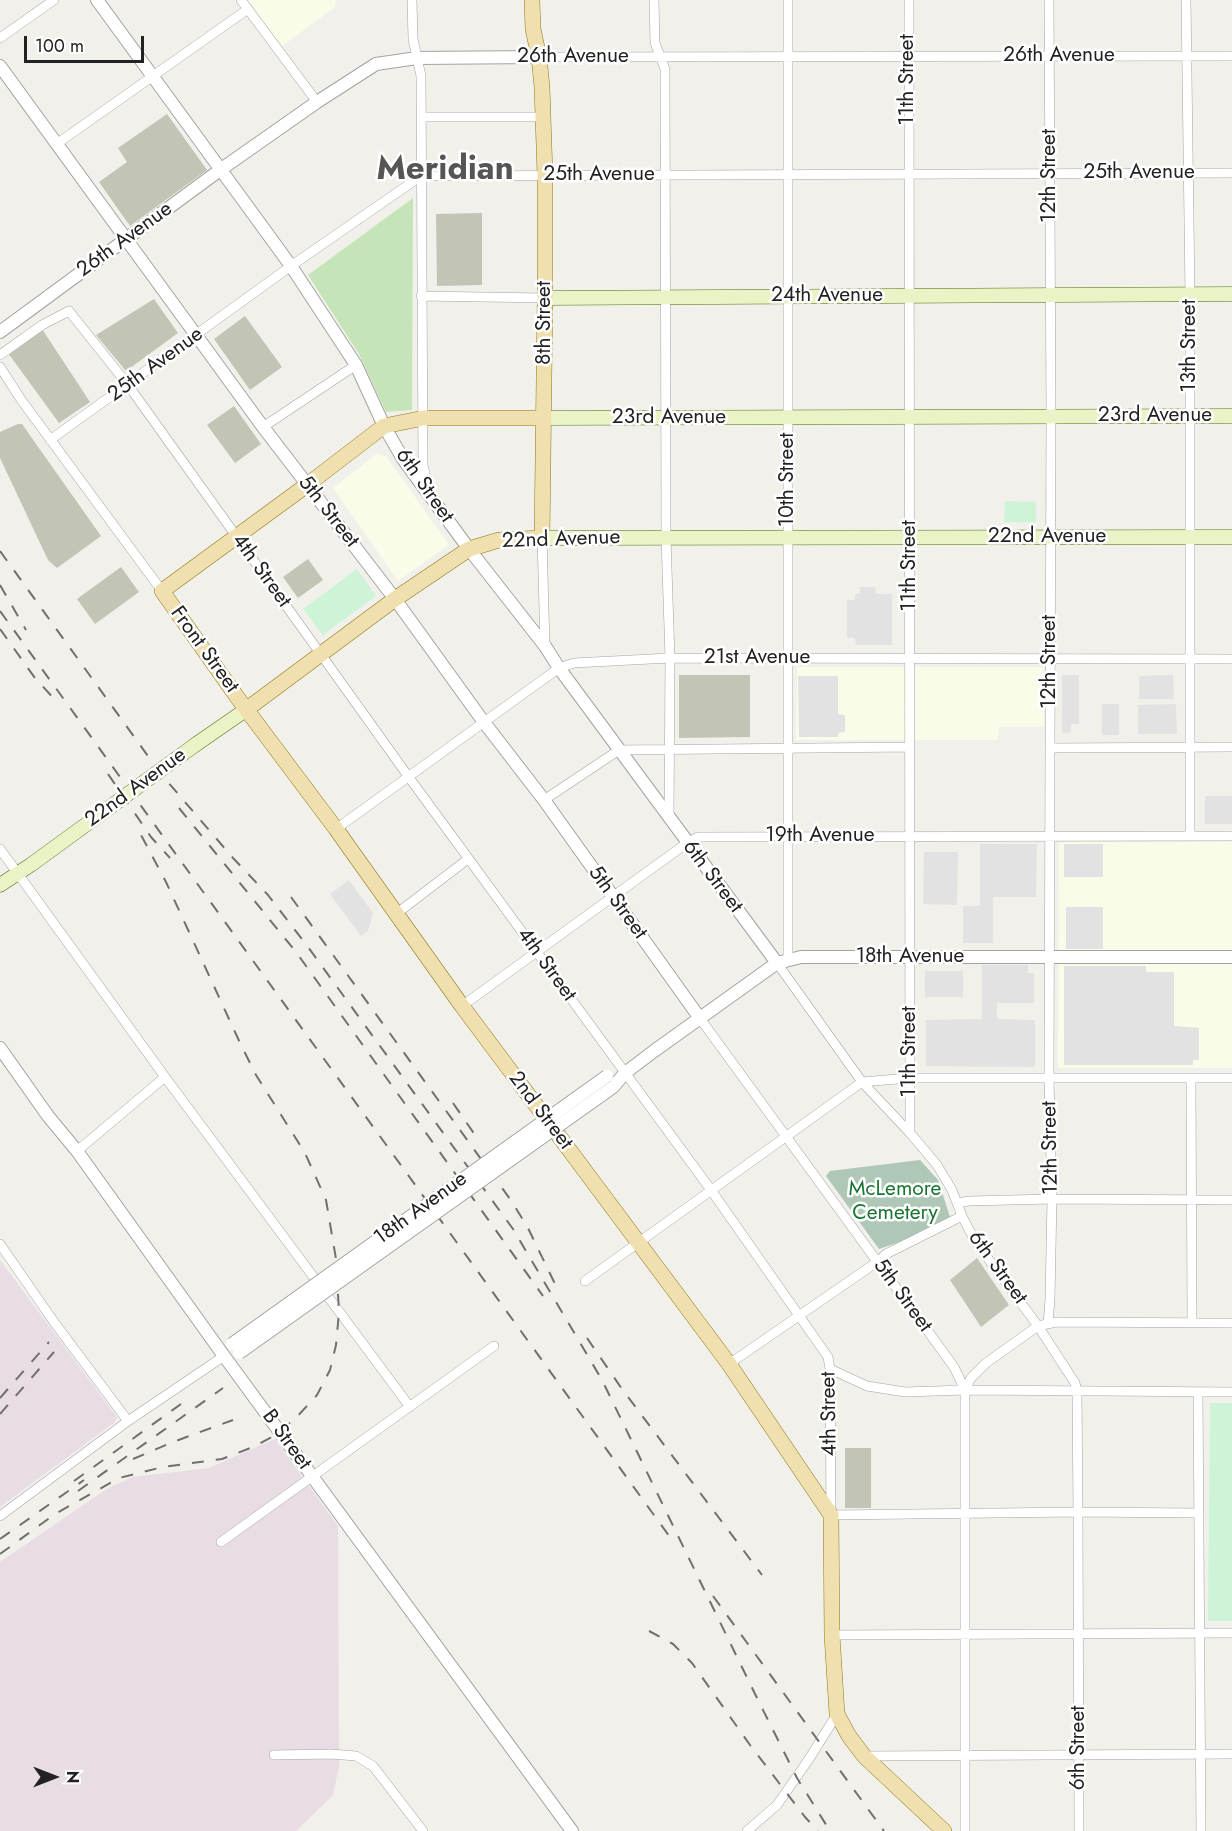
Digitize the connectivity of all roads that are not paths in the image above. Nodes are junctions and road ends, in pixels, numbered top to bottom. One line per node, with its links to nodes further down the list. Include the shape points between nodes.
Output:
1 (54, 0): 12 (street)
2 (97, 0): 22 (street, 6th Street)
3 (241, 0): 11 (street)
4 (412, 0): 20 (street)
5 (532, 0): 18 (main road, 8th Street)
6 (654, 0): 19 (street, via 655,43)
7 (788, 0): 13 (street, 10th Street)
8 (909, 0): 14 (street, 11th Street)
9 (1048, 0): 15 (street, 12th Street)
10 (1186, 0): 16 (street, 13th Street)
11 (248, 9): 22 (street); 23 (street)
12 (0, 38)
13 (788, 56): 14 (street, 26th Avenue); 19 (street, 26th Avenue); 31 (street, 10th Street)
14 (909, 56): 15 (street, 26th Avenue); 32 (street, 11th Street)
15 (1049, 56): 16 (street, 26th Avenue); 30 (street, 12th Street)
16 (1188, 56): 17 (street, 26th Avenue); 28 (street, 13th Street)
17 (1232, 56)
18 (539, 57): 19 (street, 26th Avenue); 20 (street, 26th Avenue); 25 (main road, 8th Street)
19 (660, 57): 33 (street, via 665,69)
20 (417, 58): 23 (street, 26th Avenue, via 375,64); 24 (street)
21 (0, 66): 26 (street, 5th Street)
22 (152, 75): 26 (street); 27 (street, 6th Street)
23 (316, 102): 27 (street, 26th Avenue)
24 (421, 117): 25 (street); 34 (street)
25 (543, 117): 35 (main road, 8th Street)
26 (58, 143): 36 (street, 5th Street)
27 (220, 170): 36 (street, 26th Avenue); 37 (street, 6th Street)
28 (1189, 172): 29 (street, 25th Avenue); 30 (street, 25th Avenue); 38 (street, 13th Street)
29 (1232, 172)
30 (1050, 173): 32 (street, 25th Avenue); 40 (street, 12th Street)
31 (788, 174): 32 (street, 25th Avenue); 33 (street, 25th Avenue); 42 (street, 10th Street)
32 (908, 174): 43 (street, 11th Street)
33 (666, 175): 35 (street, 25th Avenue); 44 (street)
34 (421, 176): 35 (street, 25th Avenue); 37 (street, 25th Avenue); 41 (street)
35 (545, 176): 45 (main road, 8th Street)
36 (126, 240): 46 (street, 26th Avenue); 49 (street, 5th Street)
37 (291, 266): 49 (street, 25th Avenue); 51 (street, 6th Street)
38 (1190, 294): 39 (main road, 24th Avenue); 40 (main road, 24th Avenue); 55 (street, 13th Street)
39 (1232, 294)
40 (1050, 295): 43 (main road, 24th Avenue); 54 (street, 12th Street)
41 (421, 296): 45 (street, 24th Avenue); 59 (street)
42 (788, 296): 43 (main road, 24th Avenue); 44 (main road, 24th Avenue); 57 (street, 10th Street)
43 (908, 296): 58 (street, 11th Street)
44 (665, 297): 45 (main road, 24th Avenue); 61 (street)
45 (545, 298): 60 (main road, 8th Street)
46 (32, 309): 47 (street); 48 (street, 26th Avenue)
47 (42, 325): 50 (street); 53 (street, 4th Street, via 69,311)
48 (0, 332)
49 (196, 336): 53 (street, 25th Avenue); 63 (street, 5th Street)
50 (0, 354)
51 (356, 365): 62 (street, 6th Street); 63 (street)
52 (0, 367): 64 (street)
53 (128, 385): 64 (street, 25th Avenue); 67 (street, 4th Street)
54 (1051, 416): 55 (main road, 23rd Avenue); 58 (main road, 23rd Avenue); 68 (street, 12th Street)
55 (1190, 416): 56 (main road, 23rd Avenue); 69 (street, 13th Street)
56 (1232, 416)
57 (788, 417): 58 (main road, 23rd Avenue); 61 (main road, 23rd Avenue); 73 (street, 10th Street)
58 (909, 417): 74 (street, 11th Street)
59 (424, 418): 60 (main road, 23rd Avenue); 62 (main road, 23rd Avenue); 66 (street, via 423,465)
60 (544, 418): 61 (main road, 23rd Avenue); 71 (main road, 8th Street)
61 (667, 418): 72 (street)
62 (384, 426): 65 (main road, 23rd Avenue); 66 (street, 6th Street)
63 (263, 427): 65 (street, 5th Street)
64 (50, 440): 76 (street)
65 (307, 485): 67 (main road, 23rd Avenue); 77 (street, 5th Street)
66 (429, 493): 75 (street, 6th Street)
67 (236, 537): 76 (main road, 23rd Avenue); 79 (street, 4th Street)
68 (1050, 537): 69 (main road, 22nd Avenue); 74 (main road, 22nd Avenue); 83 (street, 12th Street)
69 (1189, 537): 70 (main road, 22nd Avenue); 84 (street, 13th Street)
70 (1232, 537)
71 (542, 538): 72 (main road, 22nd Avenue); 75 (main road, 22nd Avenue, via 500,540); 78 (street, 8th Street)
72 (666, 538): 73 (main road, 22nd Avenue); 80 (street)
73 (788, 538): 74 (main road, 22nd Avenue); 81 (street, 10th Street)
74 (909, 538): 82 (street, 11th Street)
75 (470, 549): 77 (main road, 22nd Avenue); 78 (street, 6th Street)
76 (162, 591): 87 (main road, Front Street)
77 (395, 599): 79 (main road, 22nd Avenue); 88 (street, 5th Street)
78 (546, 646): 86 (street, 6th Street)
79 (321, 654): 87 (main road, 22nd Avenue); 96 (street, 4th Street)
80 (670, 658): 81 (street, 21st Avenue); 86 (street, 21st Avenue, via 574,663); 93 (street)
81 (789, 658): 82 (street, 21st Avenue); 89 (street, 10th Street)
82 (910, 659): 83 (street, 21st Avenue); 90 (street, 11th Street)
83 (1050, 659): 84 (street, 21st Avenue); 94 (street, 12th Street)
84 (1190, 659): 85 (street, 21st Avenue); 91 (street, 13th Street)
85 (1232, 659)
86 (559, 668): 88 (street, 21st Avenue); 95 (street, 6th Street)
87 (246, 709): 99 (main road, 2nd Street); 108 (main road, 22nd Avenue, bridge)
88 (483, 721): 96 (street, 21st Avenue); 97 (street, 5th Street)
89 (789, 747): 90 (street); 93 (street); 100 (street, 10th Street)
90 (910, 747): 101 (street, 11th Street)
91 (1190, 747): 92 (street); 94 (street); 103 (street, 13th Street)
92 (1232, 747)
93 (670, 748): 95 (street); 98 (street)
94 (1050, 748): 102 (street, 12th Street)
95 (620, 750): 97 (street); 98 (street, 6th Street)
96 (408, 776): 99 (street, 21st Avenue); 107 (street, 4th Street)
97 (544, 800): 110 (street, 5th Street)
98 (669, 819): 105 (street, 6th Street)
99 (336, 829): 111 (main road, 2nd Street)
100 (789, 836): 101 (street, 19th Avenue); 105 (street, 19th Avenue, via 698,837); 116 (street, 10th Street)
101 (910, 836): 102 (street, 19th Avenue); 113 (street, 11th Street)
102 (1049, 836): 103 (street, 19th Avenue); 114 (street, 12th Street)
103 (1190, 836): 104 (street, 19th Avenue)
104 (1232, 836)
105 (687, 843): 110 (street, 19th Avenue); 116 (street, 6th Street)
106 (0, 849): 108 (street)
107 (468, 859): 111 (street); 112 (street, 4th Street)
108 (18, 874): 109 (main road, 22nd Avenue); 121 (street)
109 (0, 885)
110 (612, 896): 112 (street, 19th Avenue); 118 (street, 5th Street)
111 (396, 914): 117 (main road, 2nd Street)
112 (537, 951): 117 (street, 19th Avenue); 120 (street, 4th Street)
113 (910, 957): 114 (street, 18th Avenue); 116 (street, 18th Avenue, via 801,957); 122 (street, 11th Street)
114 (1049, 957): 115 (street, 18th Avenue); 124 (street, 12th Street)
115 (1232, 957)
116 (782, 961): 118 (street, 18th Avenue); 126 (street, 6th Street)
117 (462, 1006): 136 (main road, 2nd Street)
118 (699, 1017): 120 (street, 18th Avenue); 128 (street, 5th Street)
119 (0, 1048): 129 (street, B Street)
120 (625, 1073): 130 (street, 4th Street); 145 (street, 18th Avenue, bridge)
121 (165, 1077): 129 (street); 152 (street)
122 (909, 1078): 124 (street); 126 (street); 127 (street, 11th Street)
123 (1232, 1078): 125 (street)
124 (1049, 1079): 125 (street); 131 (street, 12th Street)
125 (1191, 1079): 132 (street)
126 (862, 1082): 127 (street, 6th Street); 128 (street)
127 (910, 1133): 134 (street, 6th Street, via 945,1176)
128 (786, 1137): 130 (street); 138 (street, 5th Street)
129 (78, 1152): 145 (street, B Street)
130 (711, 1190): 136 (street); 140 (street, 4th Street)
131 (1052, 1199): 132 (street); 134 (street); 143 (street, 12th Street, via 1050,1299)
132 (1191, 1200): 133 (street); 141 (street)
133 (1232, 1200)
134 (957, 1203): 135 (street, 6th Street)
135 (962, 1216): 138 (street); 143 (street, 6th Street, via 975,1240)
136 (639, 1242): 139 (street); 146 (main road, 2nd Street)
137 (0, 1244): 153 (street)
138 (877, 1262): 140 (street); 148 (street, 5th Street, via 954,1367)
139 (585, 1281)
140 (800, 1315): 146 (street); 147 (street, 4th Street, via 828,1357)
141 (1192, 1323): 142 (street); 143 (street)
142 (1232, 1323)
143 (1043, 1325): 148 (street, via 978,1371); 149 (street, 6th Street)
144 (494, 1347): 152 (street)
145 (224, 1356): 153 (street, 18th Avenue); 154 (street, B Street)
146 (729, 1364): 158 (main road, 2nd Street)
147 (830, 1369): 148 (street, via 885,1390); 158 (street, 4th Street)
148 (965, 1390): 149 (street); 156 (street, 5th Street)
149 (1077, 1391): 150 (street); 155 (street, 6th Street)
150 (1198, 1392): 151 (street); 157 (street)
151 (1232, 1392)
152 (410, 1407): 154 (street)
153 (128, 1421): 159 (street, 18th Avenue)
154 (312, 1477): 160 (street); 174 (street, B Street)
155 (1078, 1512): 156 (street); 157 (street); 165 (street, 6th Street)
156 (965, 1513): 158 (street); 164 (street, 5th Street)
157 (1199, 1514): 161 (street)
158 (831, 1515): 163 (main road, 4th Street)
159 (0, 1516)
160 (221, 1542)
161 (1199, 1633): 162 (street); 165 (street); 167 (street)
162 (1232, 1633)
163 (832, 1635): 164 (street); 166 (main road, 4th Street)
164 (964, 1635): 165 (street); 172 (street, 5th Street)
165 (1078, 1635): 170 (street, 6th Street)
166 (837, 1714): 171 (main road); 175 (street, via 777,1805)
167 (1200, 1754): 168 (street); 170 (street); 179 (street)
168 (1232, 1754)
169 (274, 1755): 173 (street, via 356,1756 373,1766)
170 (1079, 1755): 172 (street); 178 (street, 6th Street)
171 (864, 1756): 172 (street); 176 (main road)
172 (965, 1756): 177 (street, 5th Street)
173 (423, 1831)
174 (572, 1831)
175 (747, 1831)
176 (944, 1831)
177 (965, 1831)
178 (1079, 1831)
179 (1201, 1831)

